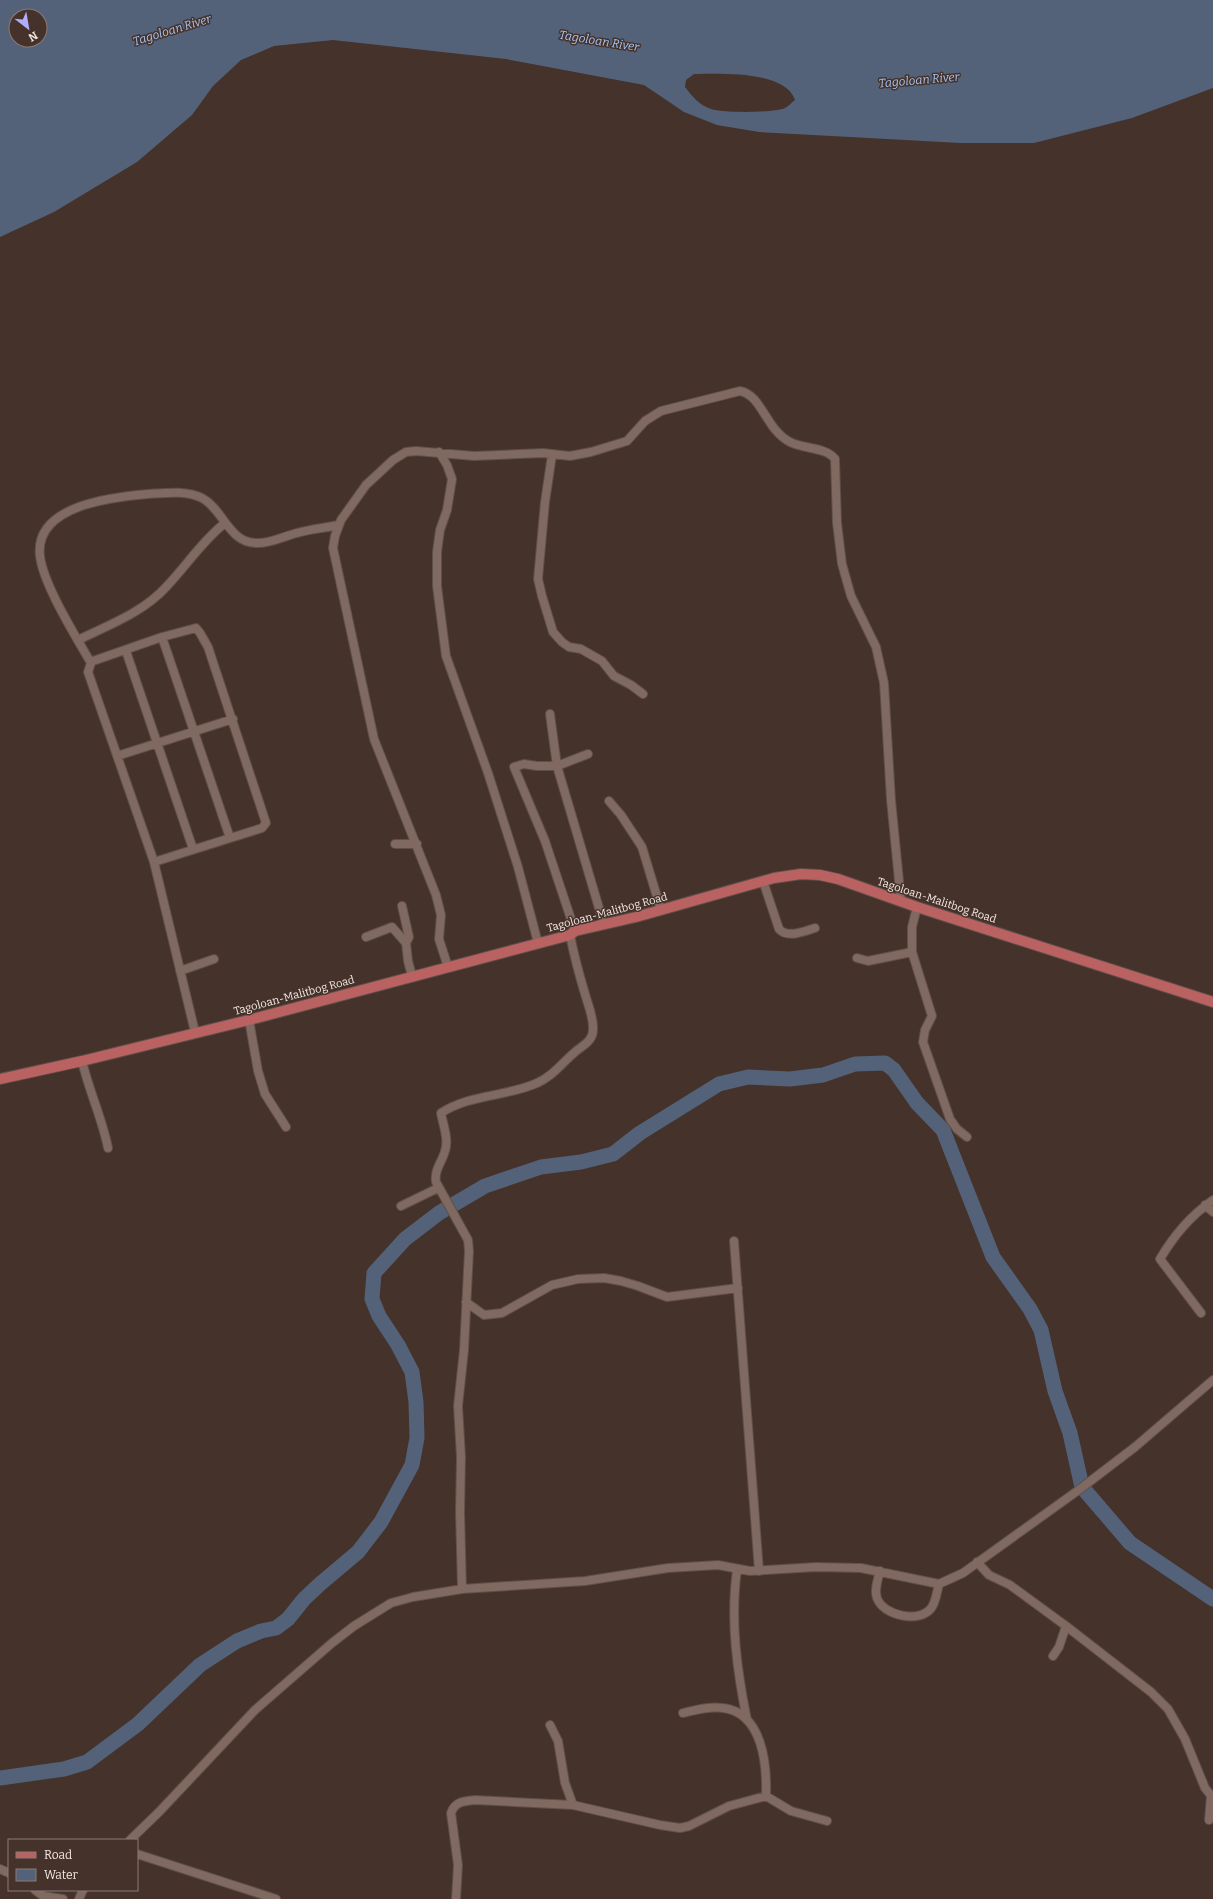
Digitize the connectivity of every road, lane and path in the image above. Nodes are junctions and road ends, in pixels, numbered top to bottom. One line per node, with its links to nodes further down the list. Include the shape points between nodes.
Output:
1 (438, 452): 2 (street, via 474,456 543,453); 4 (street, via 406,452 393,460 366,485); 33 (street, via 447,465 452,479 437,552 437,586 446,656 488,773 518,867)
2 (552, 455): 9 (street, via 538,579 554,632 569,647 581,649 602,661 614,676); 24 (street, via 570,456 622,443 632,438 649,417 661,411 740,391 752,396 780,436 801,447 832,455 835,459 837,523 842,564 851,596 876,647 884,683 891,800)
3 (225, 523): 4 (street, via 236,536 256,544 297,533); 6 (street, via 200,546 158,596 127,617); 6 (street, via 202,499 174,493 124,496 88,503 64,513 52,522 40,543 40,556 46,578)
4 (339, 526): 20 (street, via 333,548 374,739)
5 (162, 638): 7 (street); 11 (street, via 193,628 200,633 208,647); 12 (street)
6 (78, 640): 8 (street)
7 (126, 650): 8 (street); 13 (street)
8 (91, 663): 15 (street, via 88,672)
9 (643, 694)
10 (550, 714): 16 (street)
11 (233, 719): 12 (street); 18 (street, via 266,823 262,828)
12 (194, 730): 13 (street); 18 (street)
13 (157, 742): 15 (street); 21 (street)
14 (588, 754): 16 (street)
15 (117, 756): 22 (street)
16 (557, 766): 28 (street); 30 (street, via 524,764 514,767 545,841)
17 (609, 801): 27 (street, via 642,847)
18 (230, 838): 21 (street)
19 (395, 844): 20 (street)
20 (416, 844): 37 (street, via 428,871 441,915 439,939)
21 (194, 849): 22 (street)
22 (154, 862): 38 (street)
23 (763, 881): 24 (main road, Tagoloan-Malitbog Road, via 801,874 820,875); 27 (main road, Tagoloan-Malitbog Road); 29 (street, via 782,932 790,934)
24 (901, 901): 26 (main road, Tagoloan-Malitbog Road)
25 (402, 906): 32 (street, via 409,937)
26 (917, 907): 34 (street, via 912,927); 40 (main road, Tagoloan-Malitbog Road)
27 (661, 910): 28 (main road, Tagoloan-Malitbog Road)
28 (604, 925): 30 (main road, Tagoloan-Malitbog Road)
29 (815, 928)
30 (572, 933): 33 (main road, Tagoloan-Malitbog Road); 48 (street, via 590,1011 592,1036 538,1083 464,1102 441,1113 446,1146 435,1177)
31 (366, 937): 32 (street, via 392,927)
32 (406, 943): 39 (street)
33 (538, 943): 37 (main road, Tagoloan-Malitbog Road)
34 (912, 952): 35 (street, via 868,961); 46 (street, via 932,1016 923,1038 929,1064 950,1118)
35 (857, 958)
36 (214, 959): 38 (street)
37 (448, 967): 39 (main road, Tagoloan-Malitbog Road)
38 (180, 971): 42 (street)
39 (412, 976): 41 (main road, Tagoloan-Malitbog Road)
40 (1213, 1002)
41 (250, 1020): 42 (main road, Tagoloan-Malitbog Road); 45 (street, via 258,1071 265,1094)
42 (195, 1032): 43 (main road, Tagoloan-Malitbog Road)
43 (82, 1061): 44 (main road, Tagoloan-Malitbog Road); 47 (street)
44 (0, 1079)
45 (286, 1126)
46 (967, 1137)
47 (108, 1148)
48 (438, 1188): 51 (street); 55 (street, via 468,1240)
49 (1213, 1200): 50 (street)
50 (1205, 1205): 52 (street); 56 (street, via 1173,1238 1160,1259)
51 (401, 1206)
52 (1213, 1212)
53 (734, 1241): 54 (street)
54 (738, 1288): 55 (street, via 667,1297 632,1284 604,1278 589,1278 552,1285 502,1313 492,1315 484,1315); 60 (street)
55 (466, 1302): 63 (street, via 458,1406)
56 (1201, 1313)
57 (1213, 1380): 58 (street, via 1091,1481)
58 (977, 1562): 62 (street); 64 (street, via 989,1575 1010,1585)
59 (737, 1570): 60 (street); 63 (street, via 723,1565 668,1568 584,1581); 67 (street, via 734,1625 739,1683)
60 (760, 1571): 61 (street, via 816,1567)
61 (880, 1571): 62 (street); 62 (street, via 876,1592 879,1602 887,1610 905,1616 929,1611)
62 (939, 1584)
63 (462, 1589): 74 (street, via 397,1601 379,1609 354,1626 255,1710)
64 (1066, 1626): 65 (street); 70 (street, via 1151,1692 1168,1709 1185,1739 1205,1788)
65 (1053, 1656)
66 (684, 1713): 67 (street, via 706,1708 724,1708)
67 (746, 1720): 69 (street, via 758,1737 761,1748)
68 (550, 1725): 71 (street, via 558,1741 565,1783)
69 (766, 1796): 71 (street, via 729,1806 690,1826 680,1828); 73 (street, via 791,1811)
70 (1212, 1797): 72 (street)
71 (573, 1805): 79 (street, via 476,1800 462,1801 455,1806 451,1813 458,1865)
72 (1209, 1820)
73 (828, 1821)
74 (131, 1839)
75 (138, 1854): 78 (street)
76 (36, 1891): 77 (street, via 43,1896)
77 (63, 1899)
78 (276, 1899)
79 (456, 1899)

